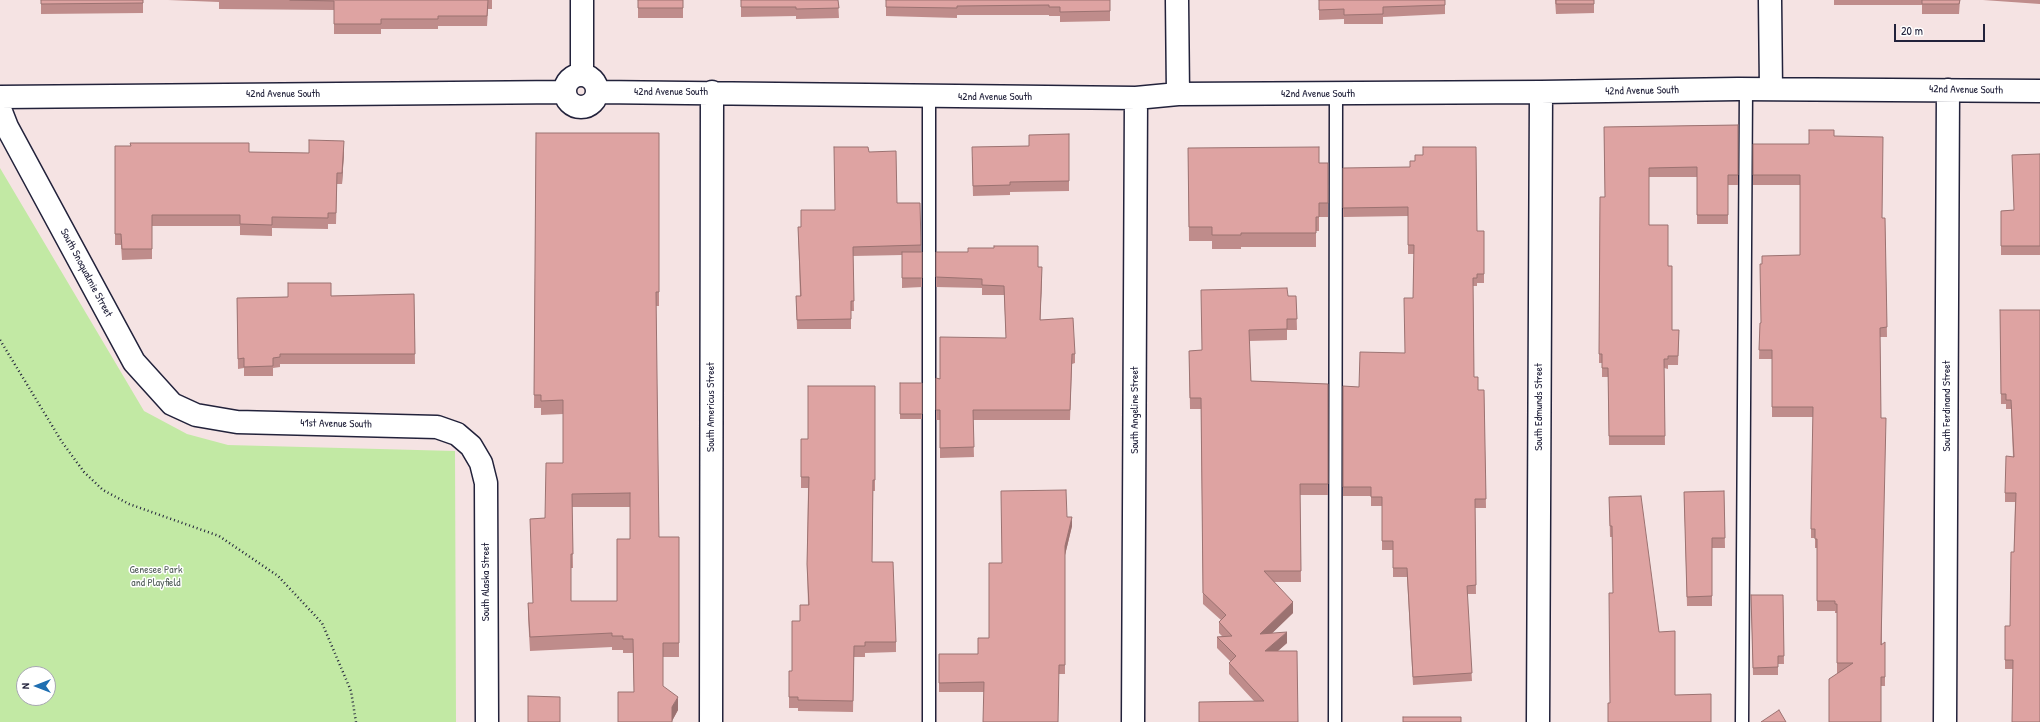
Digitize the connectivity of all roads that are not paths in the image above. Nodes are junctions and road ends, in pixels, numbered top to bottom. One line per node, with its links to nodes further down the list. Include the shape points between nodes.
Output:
1 (582, 0): 4 (street)
2 (1177, 0): 13 (street)
3 (1770, 0): 6 (street)
4 (582, 75): 9 (street, via 573,76); 10 (street, via 593,80)
5 (1746, 89): 6 (street, 42nd Avenue South); 12 (street, 42nd Avenue South); 27 (lane)
6 (1771, 89): 7 (street, 42nd Avenue South)
7 (1948, 90): 8 (street, 42nd Avenue South); 28 (street, South Ferdinand Street)
8 (2040, 91)
9 (565, 92): 10 (street, via 572,104 582,107 591,103); 15 (street, 42nd Avenue South)
10 (597, 92): 11 (street, 42nd Avenue South)
11 (712, 92): 16 (street, 42nd Avenue South); 22 (street, South Americus Street)
12 (1540, 92): 14 (street, 42nd Avenue South); 26 (street, South Edmunds Street)
13 (1178, 94): 14 (street, 42nd Avenue South); 17 (street, 42nd Avenue South)
14 (1336, 94): 25 (lane)
15 (0, 96)
16 (929, 96): 17 (street, 42nd Avenue South); 23 (lane)
17 (1136, 98): 24 (street, South Angeline Street)
18 (0, 109): 19 (street, South Snoqualmie Street, via 7,127 134,362 172,404)
19 (196, 415): 20 (street, 41st Avenue South, via 237,422 437,427 457,434)
20 (471, 446): 21 (street, South Alaska Street, via 481,463 486,483)
21 (487, 722)
22 (710, 722)
23 (929, 722)
24 (1133, 722)
25 (1335, 722)
26 (1538, 722)
27 (1742, 722)
28 (1945, 722)

